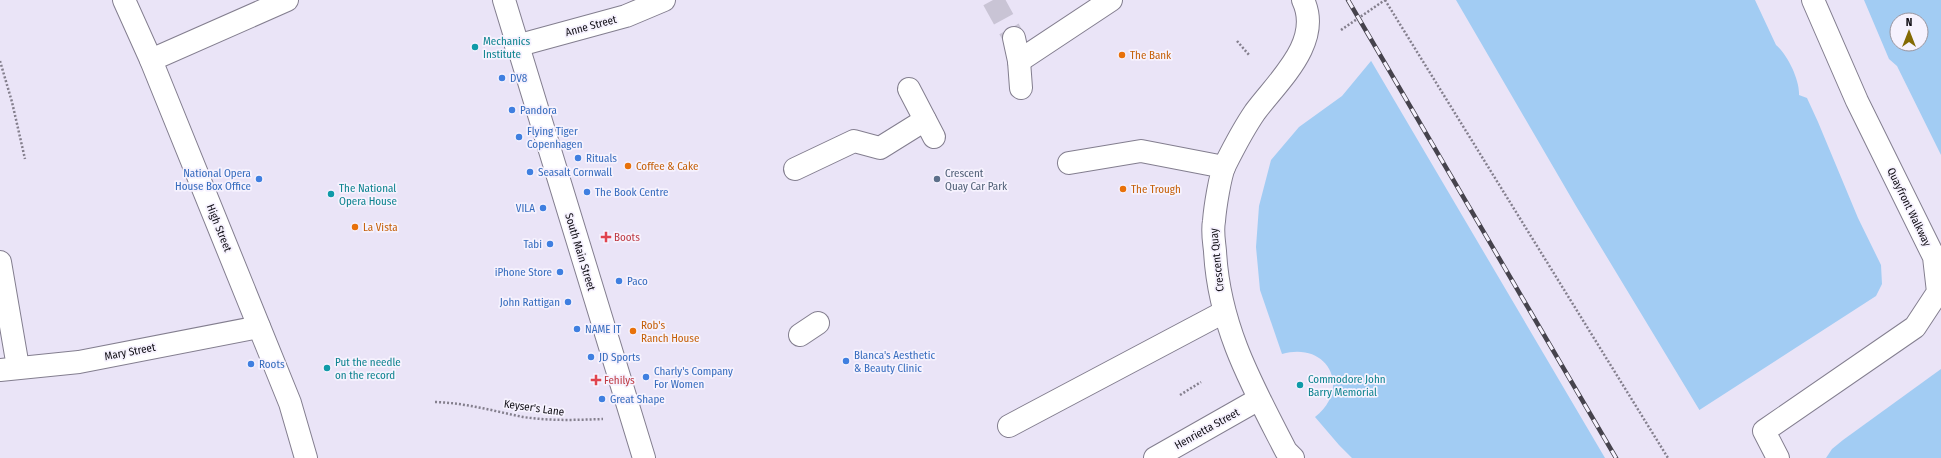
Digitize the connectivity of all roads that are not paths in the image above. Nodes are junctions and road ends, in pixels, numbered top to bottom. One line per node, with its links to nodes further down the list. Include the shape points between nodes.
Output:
1 (124, 0): 10 (street, High Street)
2 (287, 0): 10 (street)
3 (504, 0): 9 (street, South Main Street)
4 (664, 0): 9 (street, Anne Street, via 626,16)
5 (1111, 0): 11 (street)
6 (1303, 0): 15 (street, Crescent Quay, via 1308,10 1306,38 1295,60 1254,114)
7 (1813, 0): 29 (street, Quayfront Walkway, via 1857,100 1934,257 1938,292 1915,327 1764,431)
8 (1014, 38): 11 (street)
9 (516, 46): 27 (street, South Main Street)
10 (151, 60): 20 (street, High Street)
11 (1019, 61): 12 (street)
12 (1022, 88)
13 (909, 89): 16 (street, via 929,129 880,148 854,141)
14 (1069, 163): 15 (street, via 1141,151)
15 (1224, 167): 18 (street, Crescent Quay, via 1213,222 1216,268)
16 (795, 169)
17 (0, 262): 22 (street)
18 (1224, 312): 23 (street, Crescent Quay, via 1245,370); 24 (street)
19 (818, 323): 21 (street)
20 (259, 327): 22 (street, Mary Street, via 79,362); 26 (street, High Street, via 290,403)
21 (800, 335)
22 (9, 368)
23 (1259, 399): 25 (street, Crescent Quay); 28 (street, Henrietta Street)
24 (1009, 426)
25 (1285, 456)
26 (306, 458)
27 (644, 458)
28 (1155, 458)
29 (1778, 458)

